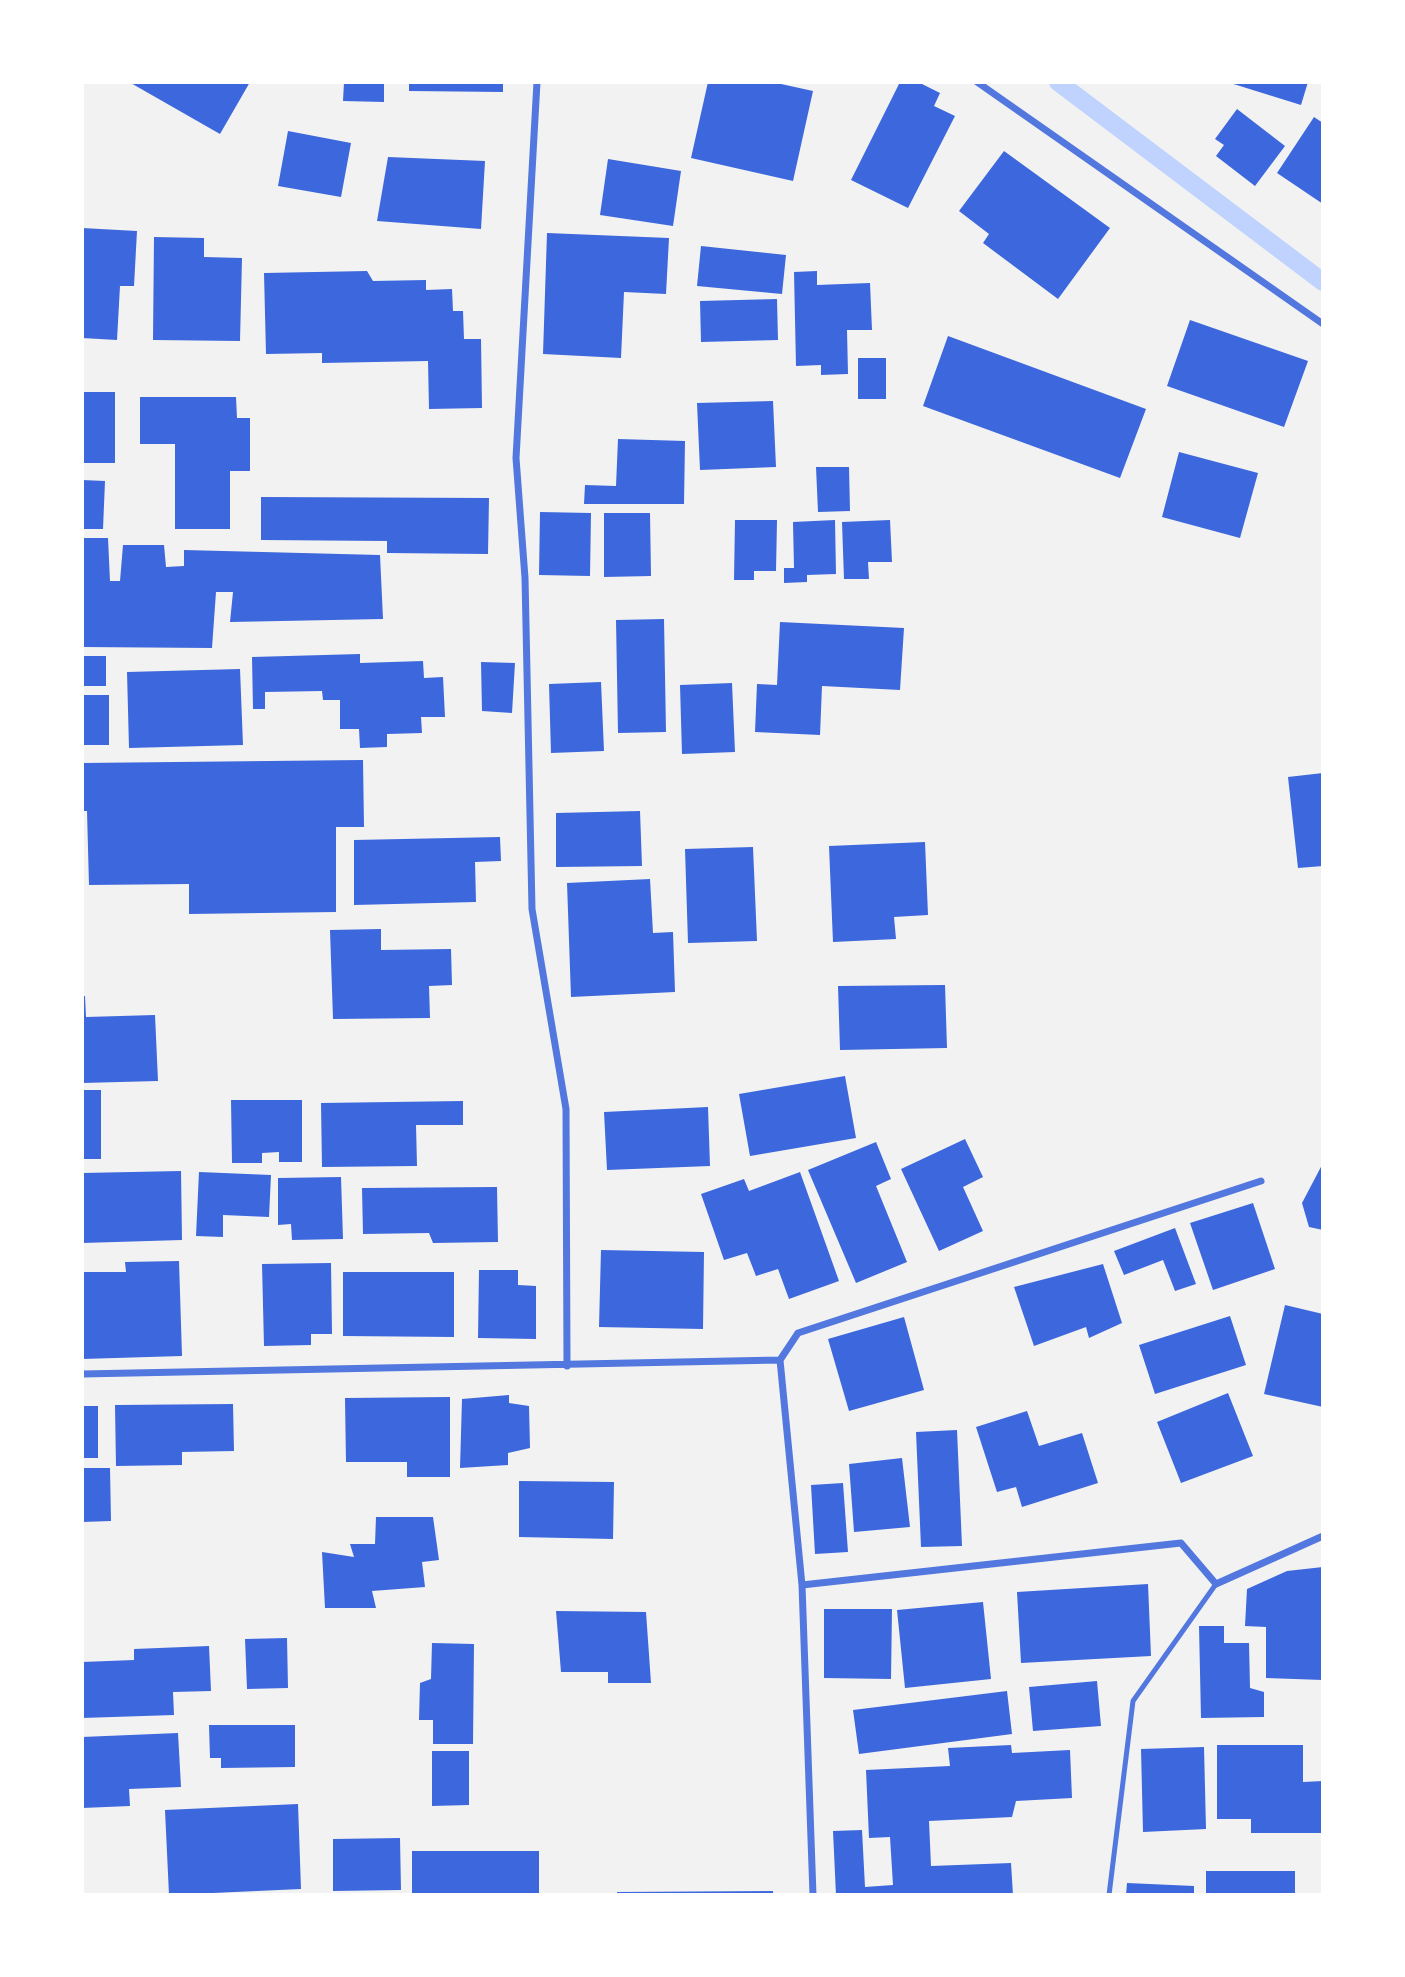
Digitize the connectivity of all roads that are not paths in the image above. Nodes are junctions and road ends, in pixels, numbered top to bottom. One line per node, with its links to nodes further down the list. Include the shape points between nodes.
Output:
1 (537, 82): 6 (street, via 516,458 525,578 532,909 566,1109)
2 (977, 82): 3 (street)
3 (1323, 324)
4 (1261, 1181): 5 (street, via 798,1333)
5 (780, 1360): 6 (street); 10 (street)
6 (566, 1366): 7 (street)
7 (82, 1374)
8 (1323, 1536): 9 (street)
9 (1216, 1584): 10 (street, via 1181,1543); 12 (lane, via 1133,1701)
10 (802, 1585): 11 (street)
11 (813, 1895)
12 (1109, 1895)

